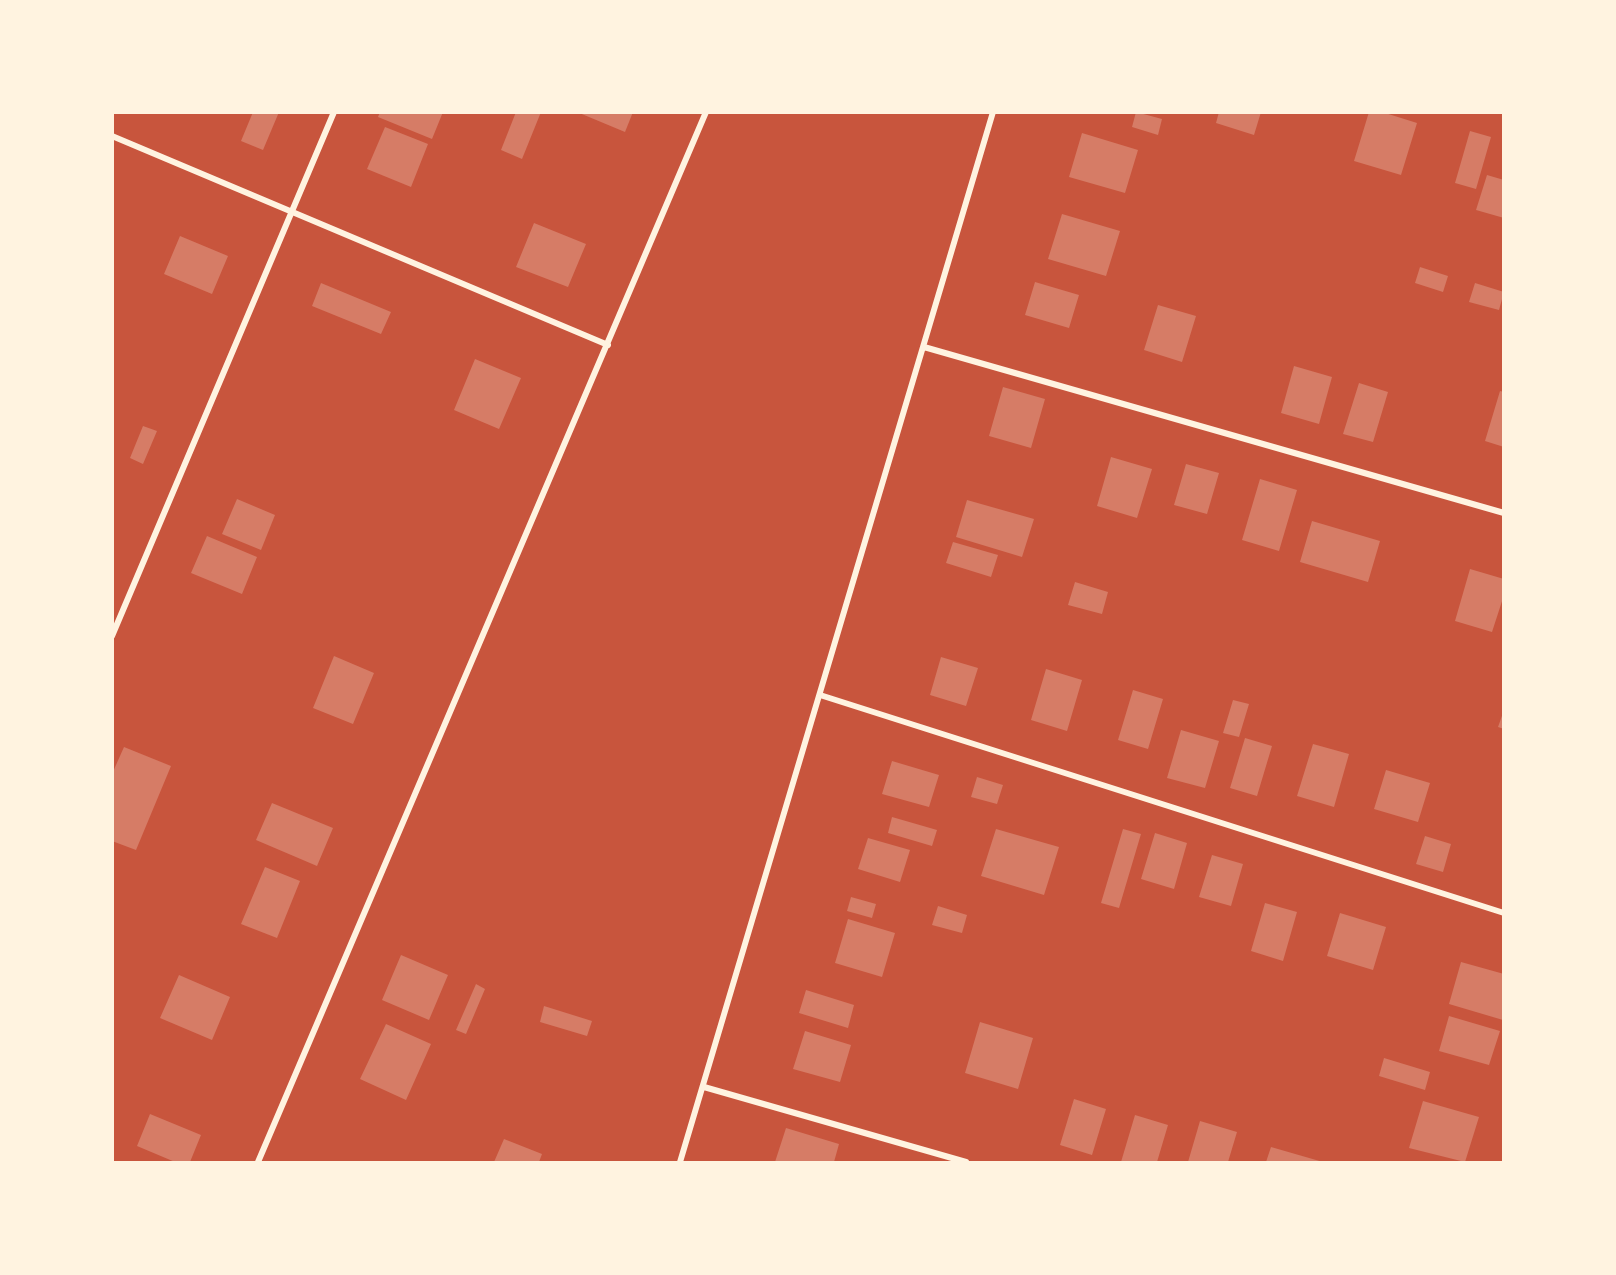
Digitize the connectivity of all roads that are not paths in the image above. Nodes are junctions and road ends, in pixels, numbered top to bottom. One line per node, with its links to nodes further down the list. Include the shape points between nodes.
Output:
1 (334, 112): 5 (street)
2 (706, 112): 6 (street)
3 (993, 112): 7 (street)
4 (112, 136): 5 (street)
5 (291, 210): 6 (street); 9 (street)
6 (608, 345): 13 (street)
7 (924, 347): 8 (street); 10 (street)
8 (1503, 513)
9 (112, 636)
10 (820, 695): 11 (street); 12 (street)
11 (1503, 913)
12 (704, 1087): 14 (street); 15 (street)
13 (258, 1162)
14 (680, 1162)
15 (966, 1162)

